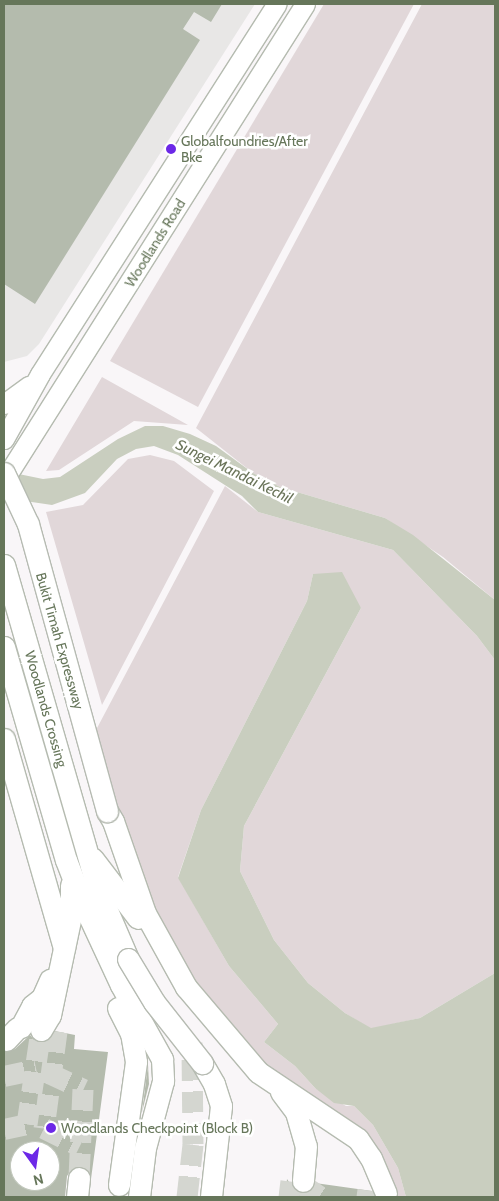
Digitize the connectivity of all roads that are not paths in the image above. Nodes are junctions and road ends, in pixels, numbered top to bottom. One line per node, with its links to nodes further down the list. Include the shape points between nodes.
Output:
1 (277, 4): 3 (main road, Woodlands Road)
2 (305, 4): 7 (main road, Woodlands Road)
3 (40, 374): 4 (main road, via 17,397); 5 (main road, Woodlands Road)
4 (4, 404)
5 (4, 438)
6 (4, 473): 11 (highway, Bukit Timah Expressway, bridge, via 28,524)
7 (4, 480)
8 (4, 565): 12 (highway, Woodlands Crossing)
9 (4, 647): 13 (highway, Woodlands Crossing)
10 (4, 738): 16 (highway)
11 (115, 836): 15 (highway); 19 (highway, via 161,946 186,987)
12 (88, 853): 14 (highway, Woodlands Crossing); 15 (highway, Woodlands Crossing)
13 (66, 860): 14 (highway, Woodlands Crossing); 16 (highway, Woodlands Crossing, via 72,905)
14 (91, 898): 18 (highway, Woodlands Crossing, via 172,1012 189,1030); 22 (highway, Woodlands Crossing, via 94,960 134,1042 136,1062); 23 (highway, Woodlands Crossing, via 122,985 162,1059 162,1082 145,1148); 24 (highway, bridge, via 154,1002 202,1063 214,1084 221,1106)
15 (135, 911): 19 (highway, Woodlands Crossing, via 155,952 189,1006 227,1046)
16 (64, 948): 17 (highway, Woodlands Crossing)
17 (59, 971): 17 (highway, Woodlands Crossing, via 61,1014 28,1031 32,1006 42,998 47,983)
18 (192, 1039)
19 (258, 1072): 20 (highway, Woodlands Crossing); 20 (highway, Woodlands Crossing, via 358,1140 371,1158 378,1190 369,1160 353,1138)
20 (285, 1095): 21 (highway, Woodlands Crossing, via 296,1112 306,1146)
21 (297, 1181)
22 (119, 1185)
23 (139, 1197)
24 (211, 1197)

